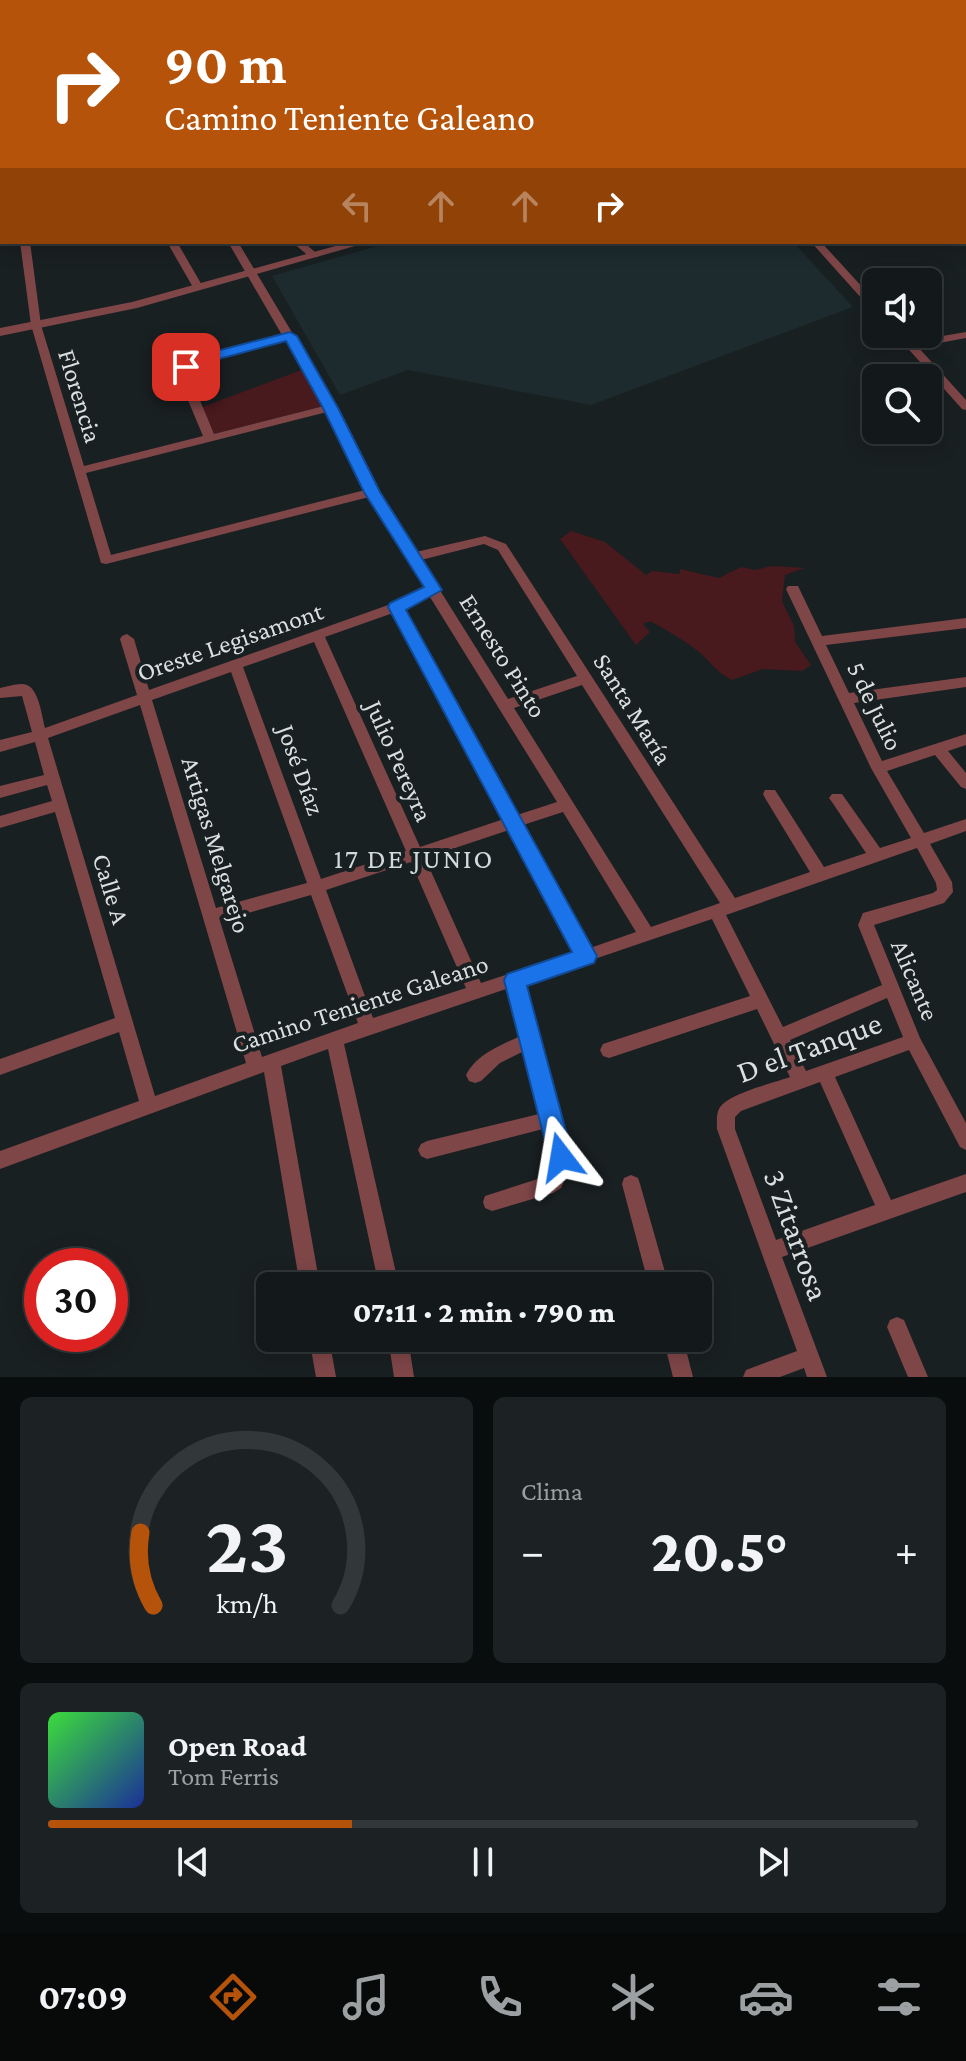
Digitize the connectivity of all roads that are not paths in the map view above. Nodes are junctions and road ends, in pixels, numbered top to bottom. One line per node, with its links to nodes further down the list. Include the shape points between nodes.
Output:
1 (25, 244): 11 (street, Florencia)
2 (173, 244): 9 (street)
3 (234, 244): 8 (street, Ernesto Pinto)
4 (300, 244): 7 (street)
5 (356, 244): 7 (street)
6 (818, 244): 10 (street)
7 (315, 256): 8 (street)
8 (252, 273): 9 (street); 14 (street, Ernesto Pinto)
9 (198, 287): 11 (street)
10 (862, 293)
11 (36, 325): 12 (street); 20 (street, Florencia)
12 (0, 332)
13 (966, 335): 15 (street)
14 (290, 336): 18 (street, Ernesto Pinto); 19 (street, via 186,367 183,374)
15 (942, 339)
16 (913, 348): 17 (street)
17 (966, 407)
18 (331, 408): 19 (street); 21 (street, Ernesto Pinto)
19 (210, 439): 20 (street)
20 (80, 471): 21 (street, Florencia, via 106,560)
21 (372, 492): 22 (street, Ernesto Pinto)
22 (414, 557): 24 (street, Ernesto Pinto); 31 (street, Santa María, via 479,541 502,547)
23 (793, 589): 29 (street, 5 de Julio)
24 (434, 590): 25 (street, Oreste Legisamont); 36 (street, Ernesto Pinto)
25 (396, 607): 27 (street, Oreste Legisamont); 50 (street)
26 (966, 623): 29 (street)
27 (318, 636): 30 (street, Oreste Legisamont); 53 (street, Julio Pereyra)
28 (127, 639): 34 (street, Artigas Melgarejo)
29 (817, 641): 35 (street, 5 de Julio)
30 (235, 665): 34 (street, Oreste Legisamont); 56 (street, José Díaz)
31 (586, 678): 36 (street); 57 (street, Santa María)
32 (966, 682): 35 (street)
33 (0, 693): 37 (street, Calle A, via 23,689 28,694)
34 (144, 697): 37 (street, Oreste Legisamont); 58 (street, Artigas Melgarejo)
35 (845, 699): 41 (street, 5 de Julio)
36 (505, 706): 48 (street, Ernesto Pinto)
37 (40, 735): 39 (street, Oreste Legisamont); 42 (street, Calle A)
38 (966, 739): 40 (street)
39 (0, 746)
40 (938, 749): 41 (street); 43 (street)
41 (878, 768): 52 (street, 5 de Julio)
42 (53, 778): 44 (street); 47 (street, Calle A)
43 (966, 783)
44 (0, 792)
45 (770, 794): 55 (street)
46 (837, 798): 54 (street)
47 (61, 804): 49 (street); 65 (street, Calle A)
48 (566, 805): 50 (street); 59 (street, Ernesto Pinto)
49 (0, 822)
50 (512, 823): 53 (street); 60 (street)
51 (966, 825): 52 (street, Camino Teniente Galeano)
52 (922, 839): 54 (street, Camino Teniente Galeano); 62 (street, Alicante, via 945,892 869,918 866,925)
53 (414, 855): 56 (street); 63 (street, Julio Pereyra)
54 (876, 855): 55 (street, Camino Teniente Galeano)
55 (821, 876): 57 (street, Camino Teniente Galeano)
56 (316, 887): 58 (street); 66 (street, José Díaz)
57 (723, 908): 59 (street, Camino Teniente Galeano); 64 (street, Santa María)
58 (210, 917): 72 (street, Artigas Melgarejo)
59 (647, 935): 60 (street, Camino Teniente Galeano)
60 (586, 956): 61 (street, Camino Teniente Galeano)
61 (515, 980): 63 (street, Camino Teniente Galeano); 69 (street)
62 (890, 989): 67 (street); 70 (street, Alicante)
63 (477, 993): 66 (street, Camino Teniente Galeano)
64 (761, 1000): 67 (street, Santa María); 71 (street)
65 (125, 1022): 73 (street); 77 (street, Calle A)
66 (368, 1027): 68 (street, Camino Teniente Galeano)
67 (779, 1037): 76 (street, Santa María)
68 (334, 1039): 72 (street, Camino Teniente Galeano); 89 (street)
69 (532, 1039): 75 (street, via 494,1057); 79 (street)
70 (913, 1041): 74 (street, D el Tanque); 80 (street, Alicante)
71 (609, 1050)
72 (264, 1063): 77 (street, Camino Teniente Galeano); 88 (street, Artigas Melgarejo)
73 (0, 1067)
74 (825, 1074): 76 (street, D el Tanque); 86 (street)
75 (475, 1075)
76 (802, 1082): 78 (street, D el Tanque, via 735,1105)
77 (149, 1105): 82 (street, Camino Teniente Galeano)
78 (726, 1113): 87 (street, 3 Zitarrosa, via 726,1129)
79 (551, 1119): 81 (street); 85 (street, via 561,1166 554,1182)
80 (966, 1141)
81 (427, 1150)
82 (0, 1160)
83 (966, 1183): 86 (street)
84 (631, 1184): 90 (street)
85 (492, 1202)
86 (887, 1211): 87 (street)
87 (771, 1251): 95 (street, 3 Zitarrosa)
88 (307, 1272)
89 (386, 1272)
90 (655, 1272)
91 (897, 1327): 101 (street)
92 (322, 1352): 96 (street)
93 (400, 1352): 97 (street)
94 (677, 1352): 98 (street)
95 (810, 1356): 99 (street); 100 (street, 3 Zitarrosa)
96 (326, 1377)
97 (404, 1377)
98 (683, 1377)
99 (753, 1377)
100 (817, 1377)
101 (918, 1377)

